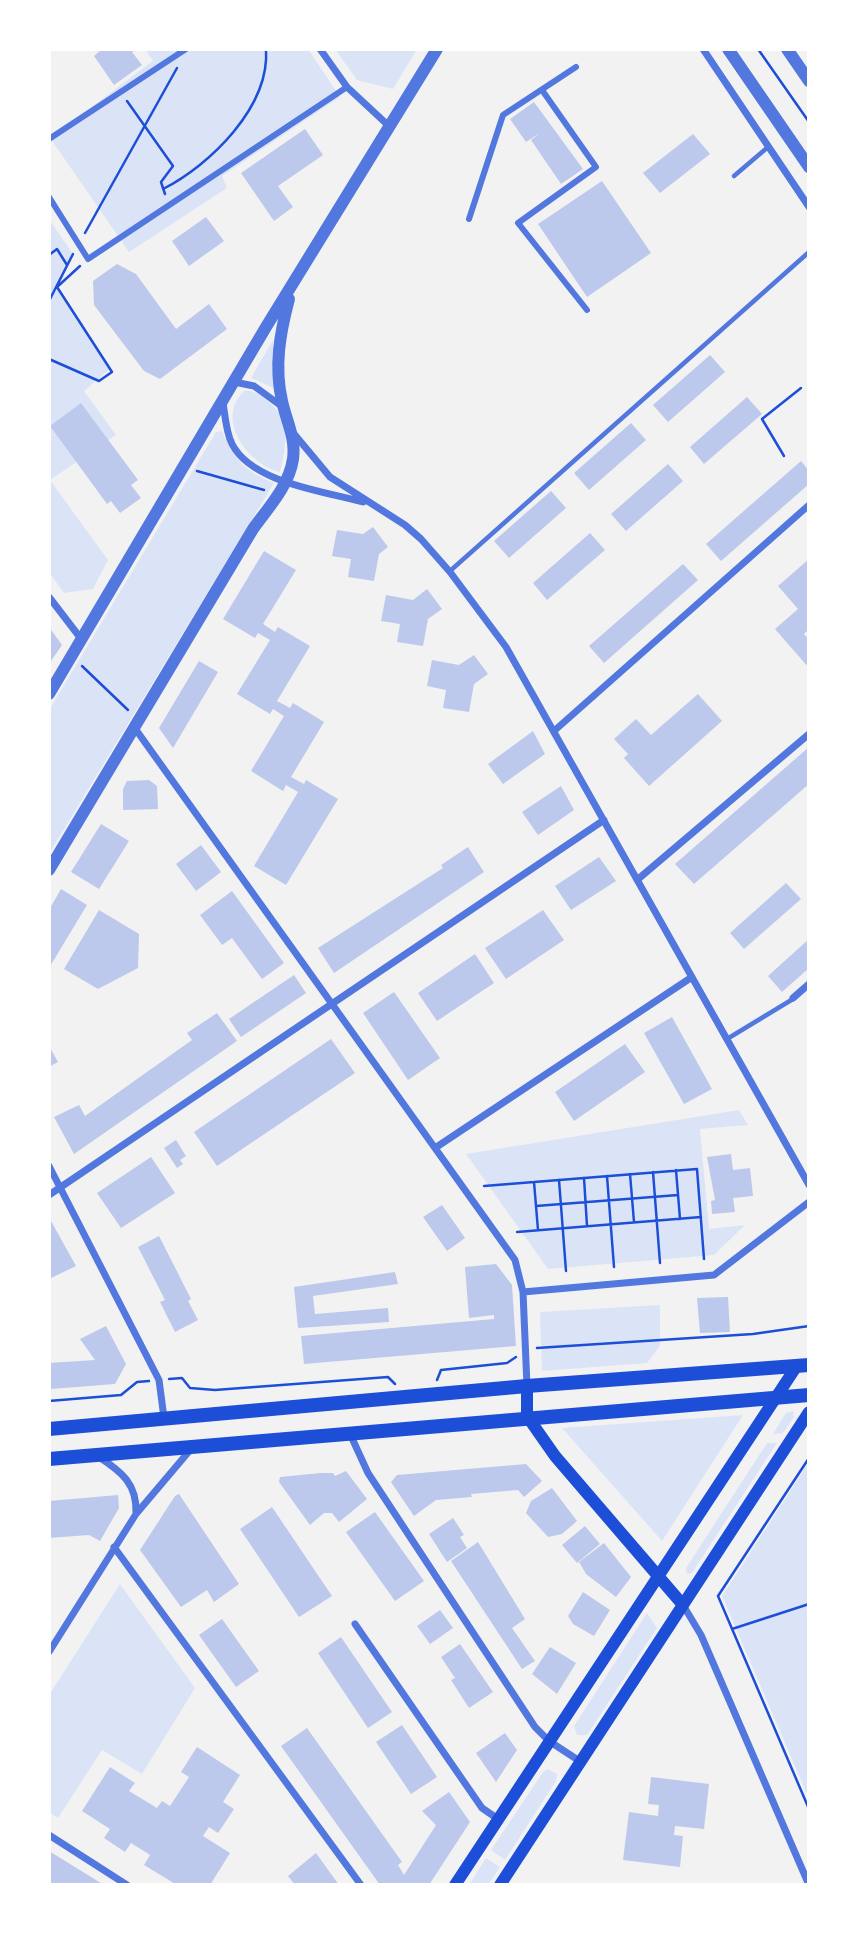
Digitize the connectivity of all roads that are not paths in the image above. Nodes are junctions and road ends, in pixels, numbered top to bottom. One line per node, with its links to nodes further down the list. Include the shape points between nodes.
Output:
1 (186, 49): 12 (street)
2 (320, 49): 9 (street)
3 (437, 49): 11 (street)
4 (703, 49): 13 (street)
5 (728, 49): 14 (street)
6 (787, 49): 8 (street)
7 (576, 67): 10 (street)
8 (809, 81)
9 (347, 87): 11 (street); 16 (street, via 88,259)
10 (542, 90): 18 (street, via 503,115); 21 (street, via 596,167 517,223)
11 (390, 127): 20 (street)
12 (49, 139)
13 (768, 147): 15 (lane); 17 (street)
14 (809, 167)
15 (734, 176)
16 (49, 197)
17 (809, 207)
18 (468, 219)
19 (809, 253): 29 (lane)
20 (292, 289): 22 (street); 24 (street, via 278,363)
21 (587, 310)
22 (233, 382): 23 (street); 24 (street, via 264,391)
23 (222, 401): 26 (street, via 238,455 259,472); 31 (street)
24 (285, 411): 25 (street)
25 (291, 429): 26 (street, via 293,460); 27 (street, via 330,477)
26 (286, 481): 27 (street); 33 (street)
27 (369, 503): 29 (street, via 405,525)
28 (809, 505): 34 (street)
29 (450, 572): 34 (street, via 506,648)
30 (49, 597): 31 (street)
31 (82, 639): 32 (street)
32 (49, 694)
33 (137, 721): 37 (street); 42 (street)
34 (554, 731): 36 (street)
35 (809, 734): 38 (street)
36 (604, 820): 38 (street); 42 (street)
37 (49, 870)
38 (637, 880): 39 (street)
39 (692, 977): 43 (street); 44 (street)
40 (809, 984): 41 (street)
41 (793, 998): 43 (lane)
42 (332, 1004): 44 (street); 47 (street)
43 (727, 1039): 46 (street)
44 (435, 1148): 50 (street, via 514,1261)
45 (49, 1166): 47 (street)
46 (809, 1185)
47 (60, 1187): 48 (street); 57 (street, via 159,1380)
48 (49, 1195)
49 (809, 1202): 50 (street, via 714,1275)
50 (523, 1292): 52 (street)
51 (802, 1366): 52 (main road); 54 (main road)
52 (527, 1387): 56 (main road); 57 (main road)
53 (809, 1395): 54 (main road)
54 (776, 1397): 56 (main road); 65 (main road)
55 (809, 1412): 66 (main road)
56 (527, 1416): 59 (main road); 65 (main road, via 555,1456)
57 (164, 1419): 58 (main road)
58 (49, 1429)
59 (351, 1436): 60 (main road); 69 (street, via 368,1473 535,1727)
60 (191, 1449): 61 (main road); 63 (street)
61 (96, 1456): 62 (main road); 63 (street, via 131,1485)
62 (49, 1459)
63 (135, 1514): 64 (street)
64 (114, 1547): 68 (street); 74 (street)
65 (658, 1574): 66 (main road); 69 (main road)
66 (683, 1605): 70 (main road); 77 (street, via 701,1635)
67 (355, 1624): 71 (street, via 482,1808)
68 (49, 1652)
69 (549, 1741): 70 (street); 71 (main road)
70 (581, 1762): 76 (main road)
71 (498, 1819): 75 (main road)
72 (49, 1835): 73 (street)
73 (127, 1885)
74 (361, 1885)
75 (455, 1885)
76 (500, 1885)
77 (808, 1885)

